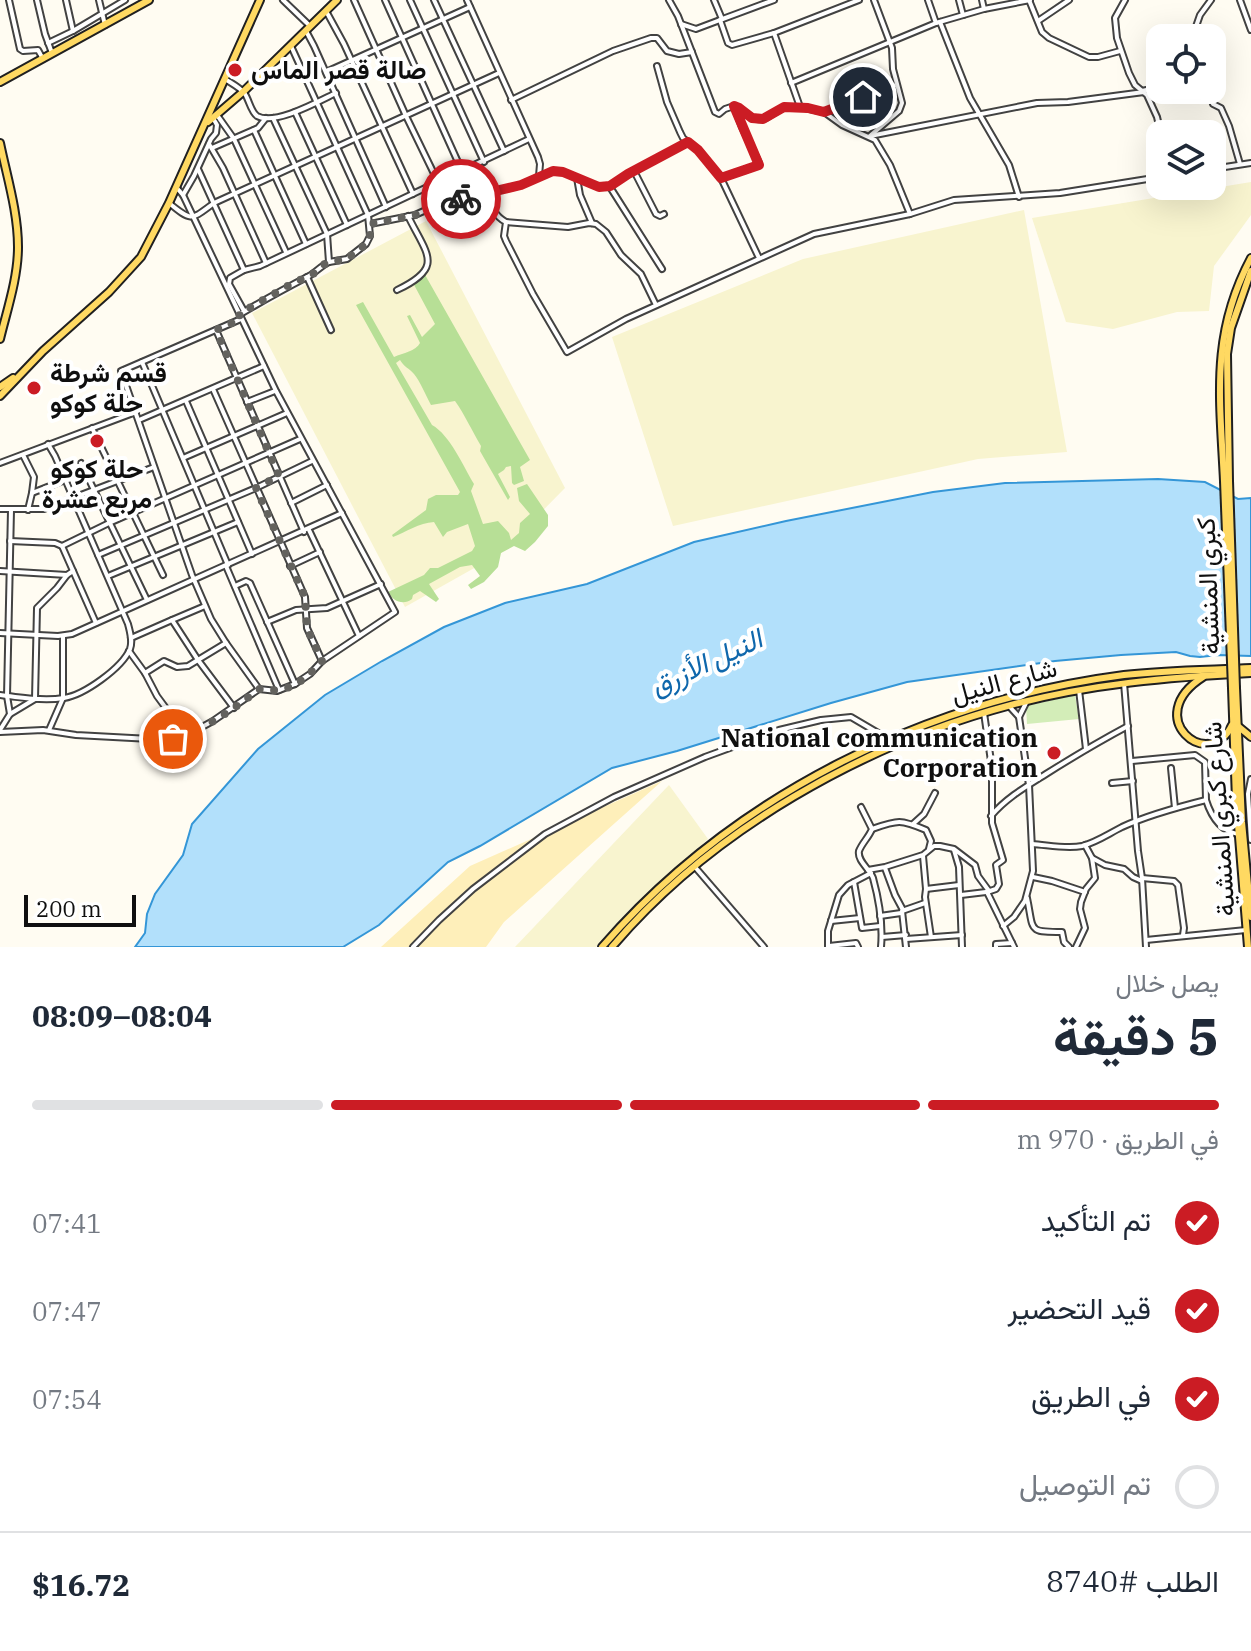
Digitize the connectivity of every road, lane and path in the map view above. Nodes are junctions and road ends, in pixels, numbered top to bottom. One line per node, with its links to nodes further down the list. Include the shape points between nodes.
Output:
1 (9, 0): 54 (street, via 20,49 38,50)
2 (37, 0): 48 (street)
3 (66, 0): 44 (street)
4 (99, 0): 32 (street)
5 (125, 0): 32 (street)
6 (149, 0): 40 (main road)
7 (260, 0): 60 (main road)
8 (283, 0): 41 (street)
9 (337, 0): 31 (main road)
10 (354, 0): 50 (street)
11 (385, 0): 46 (street)
12 (410, 0): 42 (street)
13 (434, 0): 34 (street)
14 (467, 0): 29 (street)
15 (669, 0): 38 (street)
16 (714, 0): 35 (street)
17 (774, 0): 35 (street)
18 (859, 0): 45 (street)
19 (874, 0): 47 (street)
20 (928, 0): 37 (street)
21 (959, 0): 33 (street)
22 (982, 0): 30 (street)
23 (1030, 0): 28 (street); 36 (street)
24 (1069, 0): 36 (street)
25 (1125, 0): 51 (street, via 1114,22)
26 (1211, 0): 39 (street)
27 (1240, 0): 43 (street)
28 (998, 3): 30 (street)
29 (470, 7): 34 (street); 58 (street)
30 (984, 9): 33 (street)
31 (326, 11): 41 (main road); 55 (street)
32 (102, 14): 40 (street); 44 (street)
33 (963, 15): 37 (street)
34 (443, 19): 42 (street); 62 (street)
35 (721, 20): 38 (street, via 696,29); 45 (street, via 730,45)
36 (1038, 21): 51 (street, via 1045,35 1080,55 1093,58)
37 (938, 22): 47 (street); 77 (street)
38 (681, 24): 52 (street)
39 (1197, 24)
40 (105, 25): 53 (main road)
41 (308, 28): 49 (main road); 57 (street)
42 (422, 29): 46 (street); 68 (street)
43 (1251, 30)
44 (73, 31): 48 (street)
45 (774, 33): 61 (street)
46 (402, 38): 50 (street); 71 (street)
47 (890, 42): 61 (street); 63 (street)
48 (48, 43): 53 (street)
49 (291, 46): 64 (main road); 70 (street)
50 (377, 49): 55 (street); 79 (street)
51 (1120, 51): 66 (street)
52 (692, 52): 69 (street, via 667,51 651,38); 73 (street, via 715,112)
53 (52, 53): 54 (main road)
54 (43, 59): 59 (main road)
55 (351, 61): 57 (street); 84 (street)
56 (657, 66): 90 (street, via 674,119)
57 (326, 72): 67 (street)
58 (499, 73): 62 (street); 69 (street)
59 (2, 79)
60 (225, 79): 64 (street); 83 (main road)
61 (791, 83): 74 (street)
62 (473, 85): 68 (street); 94 (street)
63 (896, 85): 76 (street); 86 (street, via 901,109)
64 (244, 91): 78 (main road); 80 (street, via 256,116)
65 (1146, 91): 66 (street)
66 (1143, 92): 77 (street); 82 (street)
67 (336, 93): 70 (street); 87 (street)
68 (453, 94): 71 (street); 96 (street)
69 (511, 100): 89 (street)
70 (315, 102): 75 (street); 93 (street)
71 (432, 103): 79 (street); 102 (street)
72 (1213, 104): 98 (street, via 1221,108)
73 (734, 106): 74 (street, via 758,119 784,107); 107 (street, via 759,165)
74 (800, 107): 76 (street)
75 (295, 112): 81 (street); 95 (street)
76 (824, 112): 86 (street)
77 (980, 114): 86 (street); 117 (street, via 1009,165)
78 (215, 116): 83 (main road); 88 (street); 92 (street, via 217,129)
79 (406, 116): 84 (street); 109 (street)
80 (266, 118): 81 (street); 85 (street)
81 (273, 118): 100 (street)
82 (1158, 120)
83 (205, 124): 112 (main road)
84 (382, 127): 87 (street); 115 (street)
85 (254, 130): 88 (street); 104 (street)
86 (870, 136): 122 (street, via 884,153)
87 (356, 138): 93 (street); 120 (street)
88 (234, 139): 92 (street); 110 (street)
89 (529, 139): 94 (street); 105 (street, via 540,164)
90 (688, 142): 103 (street); 107 (street)
91 (0, 143): 146 (main road, via 18,249)
92 (210, 146): 101 (street); 114 (street)
93 (336, 148): 95 (street); 123 (street)
94 (504, 151): 96 (street)
95 (315, 157): 100 (street); 129 (street)
96 (484, 162): 102 (street)
97 (1251, 163): 98 (street)
98 (1240, 164): 99 (street)
99 (1226, 166)
100 (295, 167): 104 (street); 130 (street)
101 (198, 169): 116 (street); 119 (street)
102 (462, 171): 109 (street)
103 (634, 171): 111 (street); 121 (street, via 656,214)
104 (275, 176): 110 (street); 131 (street)
105 (539, 176): 106 (street, via 558,171); 113 (street)
106 (577, 178): 111 (street); 127 (street)
107 (721, 178): 133 (street)
108 (1146, 179): 117 (street)
109 (438, 182): 115 (street)
110 (255, 185): 114 (street); 132 (street)
111 (610, 186): 137 (street)
112 (176, 187): 116 (street); 118 (main road)
113 (487, 193): 124 (street); 126 (street, via 493,210)
114 (234, 194): 119 (street); 136 (street)
115 (413, 194): 120 (street)
116 (183, 195): 125 (street)
117 (1019, 197): 122 (street, via 948,201)
118 (169, 203): 125 (street); 149 (main road, via 137,262)
119 (214, 203): 125 (street); 138 (street)
120 (386, 207): 123 (street)
121 (664, 214)
122 (910, 214): 133 (street, via 823,232)
123 (368, 215): 128 (street); 129 (street)
124 (408, 216): 128 (street); 141 (street, via 428,264 423,276)
125 (194, 217): 143 (street)
126 (506, 222): 127 (street, via 568,227); 142 (street, via 506,241 567,352)
127 (592, 223): 142 (street, via 641,274)
128 (370, 224): 135 (street, via 366,244 347,259)
129 (347, 225): 130 (street)
130 (327, 234): 131 (street); 135 (street)
131 (306, 244): 132 (street)
132 (286, 252): 136 (street)
133 (759, 258): 142 (street)
134 (1251, 258): 178 (main road, via 1222,341)
135 (329, 262): 140 (street)
136 (266, 263): 138 (street)
137 (662, 269)
138 (244, 270): 143 (street, via 229,281)
139 (1251, 271): 178 (main road, via 1227,354)
140 (307, 277): 143 (street); 145 (street)
141 (397, 290)
142 (656, 305)
143 (241, 315): 144 (street); 148 (street)
144 (216, 330): 147 (street); 150 (street)
145 (331, 330)
146 (0, 339)
147 (142, 362): 157 (street); 158 (street, via 121,371)
148 (264, 366): 150 (street); 153 (street)
149 (17, 377): 151 (main road); 154 (main road)
150 (237, 378): 152 (street); 156 (street)
151 (0, 387)
152 (213, 389): 155 (street); 163 (street)
153 (276, 391): 156 (street); 159 (street)
154 (0, 396)
155 (186, 401): 157 (street); 166 (street)
156 (247, 402): 161 (street)
157 (162, 411): 160 (street); 169 (street)
158 (136, 412): 160 (street); 162 (street)
159 (287, 413): 161 (street); 164 (street)
160 (139, 420): 174 (street)
161 (257, 425): 163 (street); 167 (street)
162 (92, 428): 165 (street); 179 (street)
163 (233, 436): 166 (street); 173 (street)
164 (300, 439): 167 (street); 170 (street)
165 (48, 444): 168 (street); 177 (street)
166 (206, 448): 169 (street); 175 (street)
167 (270, 453): 173 (street); 176 (street)
168 (23, 455): 171 (street); 184 (street, via 34,477)
169 (183, 458): 181 (street)
170 (313, 461): 176 (street); 180 (street)
171 (0, 463)
172 (81, 463): 183 (street)
173 (245, 464): 175 (street); 182 (street)
174 (154, 467): 179 (street); 186 (street)
175 (218, 476): 181 (street); 187 (street)
176 (279, 476): 182 (street); 188 (street)
177 (65, 480): 184 (street); 185 (street)
178 (1226, 481): 246 (main road, كبري المنشية, bridge)
179 (117, 482): 183 (street); 193 (street)
180 (327, 485): 188 (street); 194 (street)
181 (194, 486): 186 (street); 190 (street)
182 (256, 488): 187 (street); 203 (street)
183 (94, 491): 185 (street); 197 (street)
184 (32, 493): 192 (street)
185 (73, 499): 192 (street); 199 (street)
186 (166, 499): 193 (street); 195 (street)
187 (228, 500): 190 (street); 196 (street)
188 (291, 503): 198 (street)
189 (0, 509): 191 (street)
190 (204, 509): 195 (street); 200 (street)
191 (11, 510): 192 (street); 202 (street)
192 (28, 510)
193 (132, 513): 197 (street); 201 (street)
194 (342, 513): 198 (street); 221 (street)
195 (174, 522): 201 (street); 205 (street)
196 (238, 522): 200 (street); 208 (street)
197 (109, 523): 199 (street); 204 (street)
198 (306, 531): 203 (street); 207 (street)
199 (88, 532): 206 (street); 209 (street)
200 (214, 532): 205 (street); 211 (street)
201 (143, 535): 204 (street); 210 (street)
202 (10, 541): 206 (street); 215 (street)
203 (279, 542): 208 (street); 212 (street)
204 (120, 545): 209 (street); 213 (street)
205 (182, 545): 210 (street); 220 (street)
206 (62, 546): 216 (street)
207 (320, 552): 212 (street); 224 (street)
208 (252, 554): 211 (street)
209 (98, 555): 219 (street)
210 (153, 557): 213 (street); 218 (street)
211 (227, 565): 220 (street); 222 (street)
212 (290, 566): 226 (street)
213 (131, 567): 219 (street); 223 (street)
214 (0, 571): 215 (street)
215 (9, 571): 217 (street); 232 (street)
216 (73, 571): 217 (street); 230 (street)
217 (67, 575): 233 (street, via 38,605)
218 (163, 575)
219 (108, 576): 227 (street)
220 (194, 579): 223 (street); 225 (street)
221 (381, 584): 224 (street); 235 (street, via 395,612)
222 (235, 586): 229 (street, via 250,583); 248 (street)
223 (147, 600): 227 (street)
224 (343, 601): 226 (street); 235 (street)
225 (205, 606): 228 (street); 237 (street)
226 (307, 609): 229 (street); 240 (street, via 307,628)
227 (122, 612): 230 (street); 236 (street)
228 (172, 620): 236 (street); 239 (street)
229 (267, 622): 245 (street)
230 (96, 623): 234 (street)
231 (0, 633): 232 (street)
232 (8, 634): 233 (street); 251 (street)
233 (35, 635): 234 (street); 253 (street)
234 (63, 636): 252 (street)
235 (359, 636): 240 (street)
236 (131, 638): 238 (street)
237 (226, 643): 239 (street); 247 (street)
238 (129, 651): 242 (street); 252 (street, via 87,690)
239 (198, 660): 242 (street, via 183,667 161,662); 256 (street)
240 (322, 661): 245 (street)
241 (1250, 672): 243 (main road, شارع النيل); 266 (main road, شارع النيل, via 1133,674 1071,684 985,705)
242 (145, 673): 264 (street)
243 (1206, 675): 244 (main road, شارع النيل); 260 (main road, via 1180,701 1180,730 1196,743 1211,743)
244 (1124, 683): 249 (main road, شارع النيل); 261 (street)
245 (295, 684): 248 (street)
246 (1234, 688): 260 (main road, شارع كبري المنشية)
247 (259, 689): 248 (street); 256 (street)
248 (279, 690)
249 (1079, 690): 254 (main road, شارع النيل); 267 (street)
250 (0, 695): 251 (street)
251 (7, 696): 253 (street); 258 (street)
252 (63, 698): 253 (street); 263 (street)
253 (35, 699): 258 (street)
254 (1027, 701): 255 (main road, شارع النيل); 259 (street)
255 (1009, 706): 257 (main road, شارع النيل); 259 (street)
256 (234, 708): 264 (street)
257 (984, 713): 268 (main road, شارع النيل); 282 (street, via 992,768)
258 (10, 714): 262 (street)
259 (1019, 717): 276 (street)
260 (1236, 724): 265 (main road); 287 (main road, شارع كبري المنشية); 312 (main road, شارع كبري المنشية)
261 (1128, 726): 267 (street); 270 (street)
262 (0, 731): 263 (street)
263 (48, 731): 264 (street)
264 (179, 737)
265 (1251, 737)
266 (886, 740): 268 (main road, شارع النيل); 326 (street, via 851,717 779,730 705,757 545,834 473,889)
267 (1086, 749): 276 (street)
268 (861, 756): 269 (main road, شارع النيل); 271 (main road, شارع النيل)
269 (848, 758): 271 (main road); 286 (main road, شارع النيل)
270 (1131, 761): 274 (street); 279 (street, via 1199,756 1205,762)
271 (850, 767): 289 (main road, شارع النيل, via 786,801)
272 (1171, 768): 281 (street)
273 (1251, 779): 278 (street)
274 (1133, 781): 275 (street); 283 (street)
275 (1112, 783)
276 (1029, 785): 282 (street); 291 (street)
277 (935, 793): 284 (street)
278 (1249, 794): 290 (street)
279 (1206, 800): 281 (street); 287 (street, via 1222,829)
280 (861, 807): 285 (street)
281 (1175, 808): 283 (street)
282 (991, 816): 305 (street, via 1003,860 996,865 999,884)
283 (1136, 823): 292 (street); 301 (street)
284 (913, 824): 285 (street, via 895,821); 295 (street, via 926,830 931,841)
285 (872, 829): 299 (street, via 859,851)
286 (726, 832): 288 (main road, شارع النيل); 289 (main road)
287 (1238, 834): 317 (main road, شارع كبري المنشية)
288 (716, 839): 293 (main road); 327 (main road, شارع النيل, via 667,879)
289 (731, 839): 293 (main road, شارع النيل)
290 (1251, 840)
291 (1032, 844): 292 (street); 300 (street)
292 (1085, 845): 296 (street)
293 (722, 846): 297 (main road, شارع النيل)
294 (954, 849): 295 (street, via 937,845); 303 (street); 305 (street, via 975,865)
295 (925, 853): 298 (street); 304 (street)
296 (1092, 858): 301 (street); 306 (street, via 1095,878)
297 (695, 867): 328 (main road, شارع النيل); 329 (street)
298 (885, 867): 299 (street); 310 (street)
299 (870, 872): 302 (street); 311 (street)
300 (1032, 877): 306 (street); 308 (street)
301 (1142, 880): 320 (street, via 1178,885); 323 (street)
302 (854, 881): 313 (street); 314 (street, via 839,895)
303 (959, 885): 304 (street); 307 (street)
304 (926, 889): 309 (street)
305 (988, 892): 307 (street); 316 (street)
306 (1085, 892): 337 (street, via 1080,907 1085,928)
307 (961, 895): 318 (street)
308 (1027, 896): 316 (street); 336 (street, via 1033,927 1062,932)
309 (926, 903): 310 (street); 319 (street)
310 (902, 911): 311 (street); 322 (street)
311 (880, 916): 315 (street)
312 (1251, 917)
313 (860, 918): 314 (street); 315 (street, via 862,928)
314 (831, 921): 325 (street)
315 (880, 926): 321 (street)
316 (1003, 926): 324 (street)
317 (1246, 930): 320 (street); 339 (main road, شارع كبري المنشية)
318 (962, 935): 319 (street); 334 (street)
319 (929, 936): 322 (street); 333 (street)
320 (1182, 936): 323 (street)
321 (882, 937): 322 (street); 331 (street)
322 (906, 937): 332 (street)
323 (1146, 940): 338 (street)
324 (1013, 945): 335 (street)
325 (828, 946): 330 (street)
326 (413, 947)
327 (602, 947)
328 (612, 947)
329 (764, 947)
330 (858, 947)
331 (881, 947)
332 (906, 947)
333 (926, 947)
334 (962, 947)
335 (996, 947)
336 (1069, 947)
337 (1076, 947)
338 (1146, 947)
339 (1248, 947)

